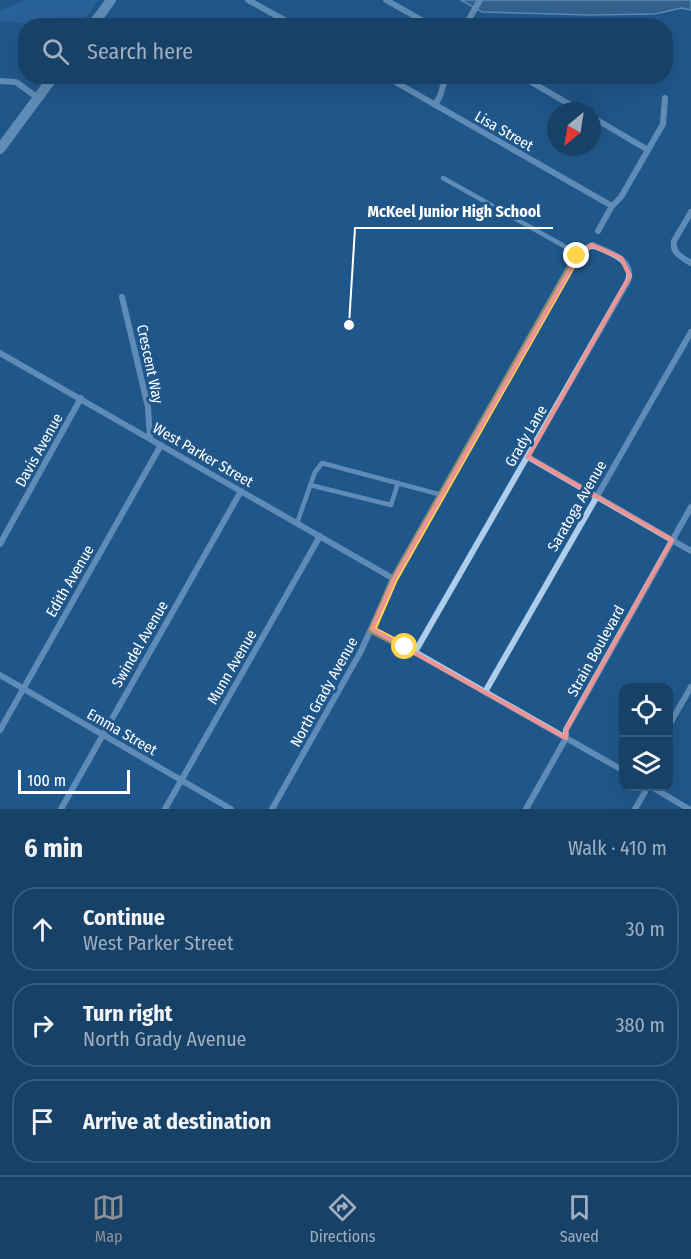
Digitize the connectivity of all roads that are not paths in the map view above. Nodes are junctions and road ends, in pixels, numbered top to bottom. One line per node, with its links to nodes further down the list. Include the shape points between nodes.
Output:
1 (111, 0): 5 (street)
2 (248, 0): 6 (street)
3 (387, 0): 7 (street)
4 (480, 0): 8 (street)
5 (98, 18)
6 (281, 18)
7 (418, 18)
8 (470, 18)
9 (0, 81): 10 (street)
10 (18, 83)
11 (19, 84): 16 (street)
12 (48, 84): 16 (street)
13 (399, 84): 19 (street, Lisa Street)
14 (444, 84): 19 (street)
15 (535, 84): 18 (street)
16 (38, 98): 21 (street)
17 (665, 98): 22 (street, via 663,124)
18 (566, 102)
19 (435, 105): 24 (street, Lisa Street)
20 (601, 122): 22 (street)
21 (0, 149)
22 (648, 150): 24 (street, via 621,198)
23 (443, 178): 28 (lane)
24 (612, 206): 26 (street)
25 (691, 212): 29 (street, via 674,242 678,255)
26 (598, 231)
27 (592, 245): 28 (street, North Grady Avenue); 36 (street, Grady Lane, via 621,258 630,276)
28 (577, 256): 40 (street, North Grady Avenue)
29 (691, 263)
30 (122, 297): 34 (street, Crescent Way, via 148,407)
31 (691, 332): 41 (street, Saratoga Avenue)
32 (0, 353): 33 (street, West Parker Street)
33 (81, 398): 34 (street, West Parker Street); 46 (street, Davis Avenue)
34 (150, 438): 35 (street, West Parker Street)
35 (161, 445): 39 (street, West Parker Street); 53 (street, Edith Avenue)
36 (528, 457): 41 (street); 50 (street, Grady Lane)
37 (398, 483): 38 (lane, via 322,463); 38 (lane, via 391,505); 40 (lane)
38 (310, 485): 43 (lane)
39 (241, 491): 43 (street, West Parker Street); 57 (street, Swindel Avenue)
40 (442, 495): 48 (street, North Grady Avenue)
41 (596, 497): 45 (street); 54 (street, Saratoga Avenue)
42 (691, 507): 45 (street, Strain Boulevard)
43 (297, 523): 44 (street, West Parker Street)
44 (320, 536): 48 (street, West Parker Street); 60 (street, Munn Avenue)
45 (672, 540): 47 (street); 58 (street, Strain Boulevard, via 566,730)
46 (0, 544)
47 (691, 551)
48 (394, 579): 49 (street, North Grady Avenue)
49 (372, 630): 50 (street); 66 (street, North Grady Avenue)
50 (415, 652): 54 (street)
51 (0, 675): 53 (street, Emma Street)
52 (691, 687): 55 (street)
53 (23, 688): 56 (street, Edith Avenue); 57 (street, Emma Street)
54 (484, 692): 58 (street)
55 (673, 720)
56 (0, 730)
57 (102, 735): 60 (street, Emma Street); 63 (street, Swindel Avenue)
58 (566, 738): 59 (street); 67 (street, Strain Boulevard)
59 (619, 768)
60 (181, 781): 64 (street, Munn Avenue); 65 (street, Emma Street)
61 (645, 791): 68 (street)
62 (658, 791): 69 (street)
63 (61, 809)
64 (165, 809)
65 (231, 809)
66 (272, 809)
67 (526, 809)
68 (635, 809)
69 (689, 809)

